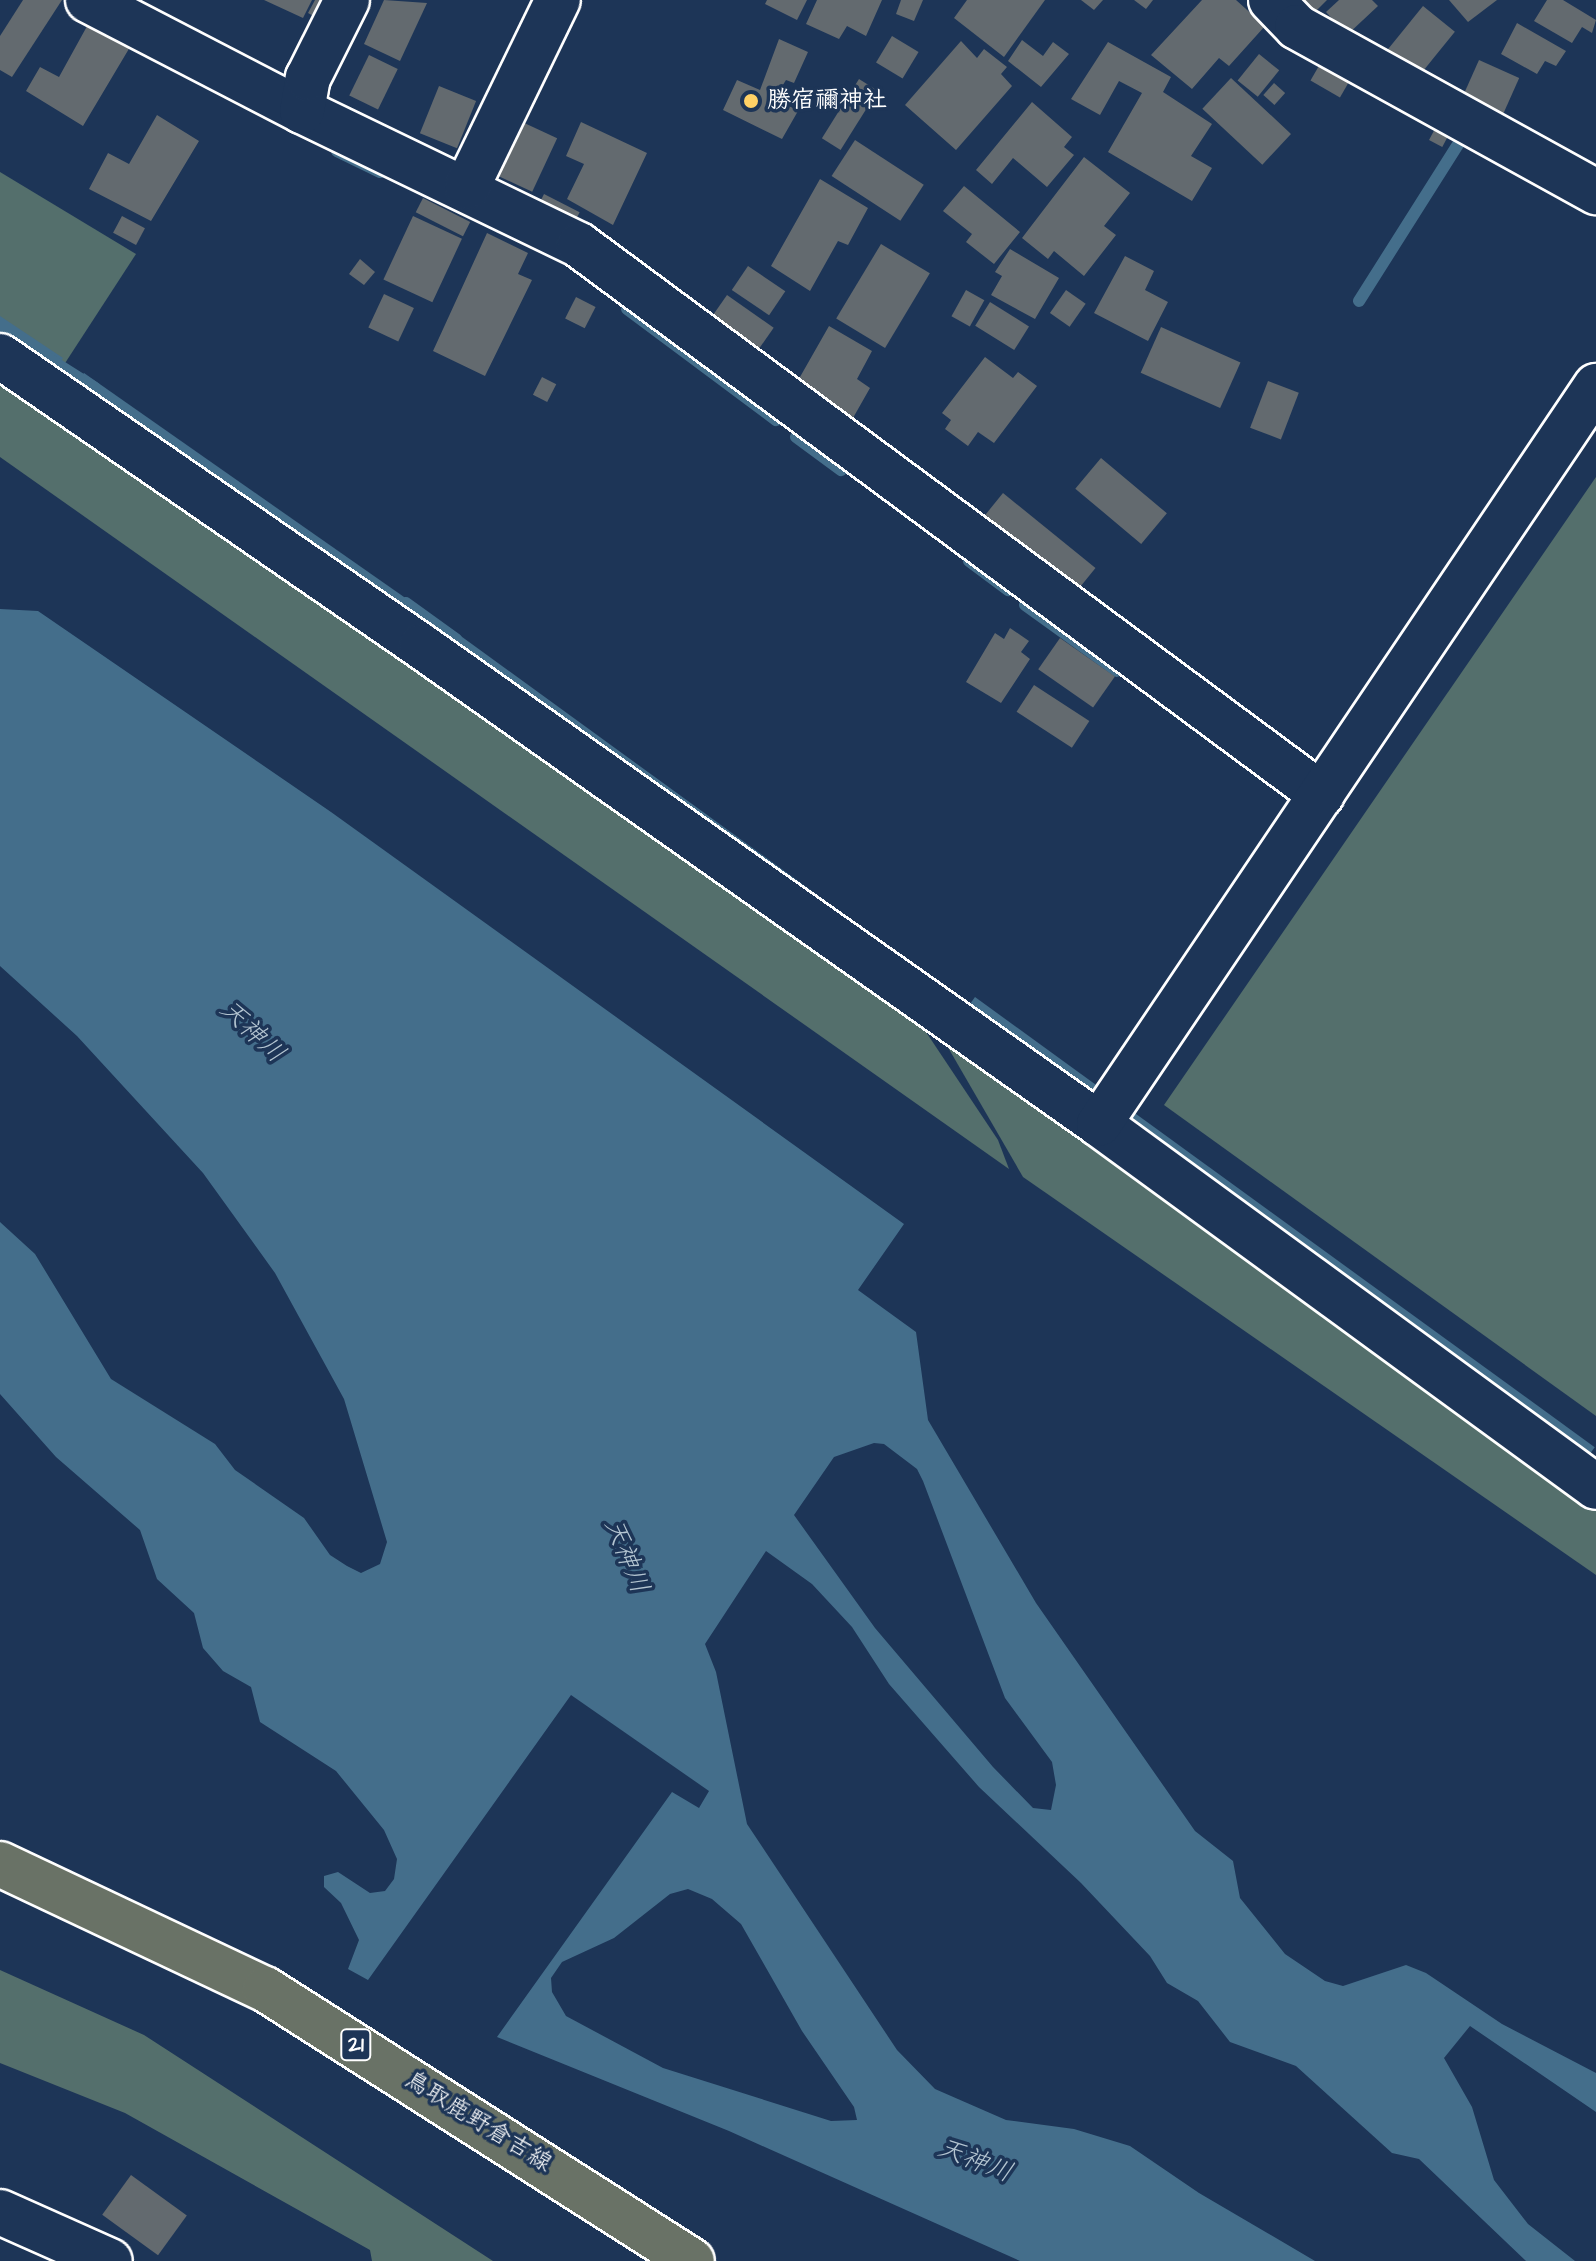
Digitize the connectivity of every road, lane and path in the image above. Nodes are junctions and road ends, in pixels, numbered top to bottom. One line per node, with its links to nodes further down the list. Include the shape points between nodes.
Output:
1 (88, 0): 5 (street)
2 (347, 0): 5 (street, via 308,78)
3 (558, 0): 6 (street)
4 (1271, 0): 7 (street, via 1297,27)
5 (302, 111): 6 (street)
6 (467, 187): 10 (street, via 579,245)
7 (1596, 192)
8 (0, 356): 11 (street)
9 (1596, 386): 10 (street)
10 (1322, 795): 11 (street)
11 (1099, 1124): 12 (street)
12 (1596, 1487)
13 (0, 1864): 16 (main road, 鳥取鹿野倉吉線 / 21, via 265,1989)
14 (0, 2212): 15 (street)
15 (110, 2261)
16 (692, 2261)

